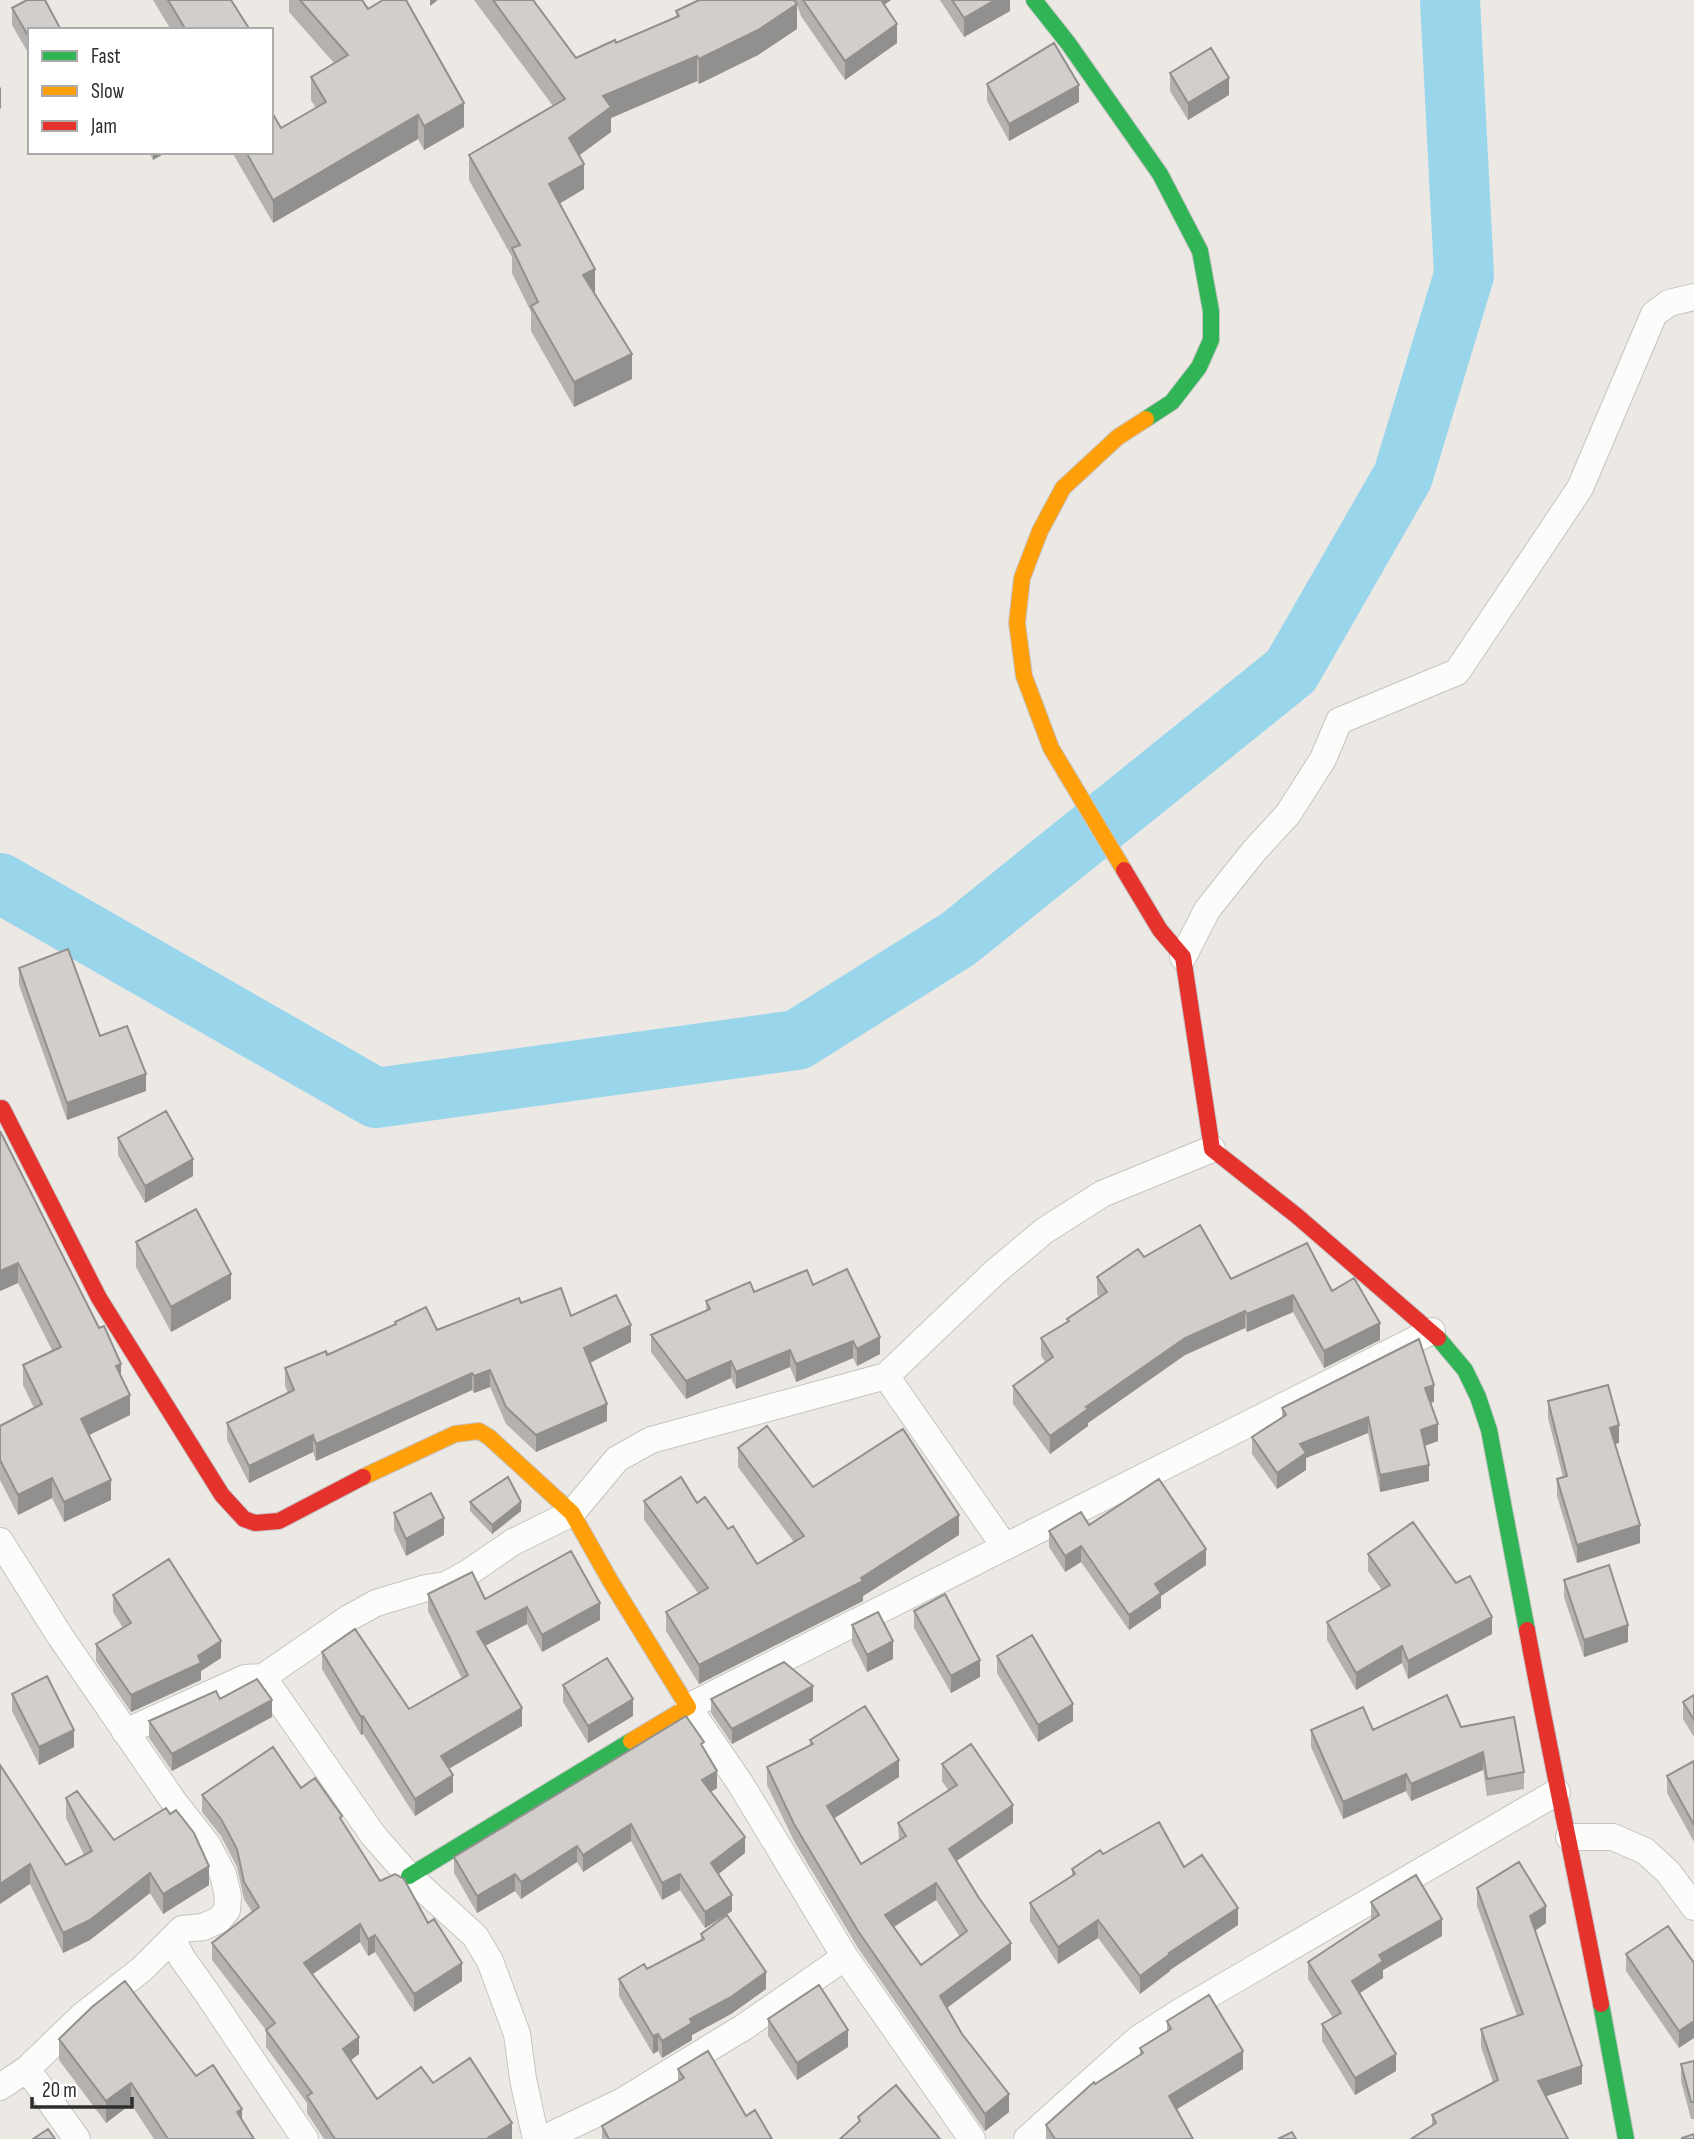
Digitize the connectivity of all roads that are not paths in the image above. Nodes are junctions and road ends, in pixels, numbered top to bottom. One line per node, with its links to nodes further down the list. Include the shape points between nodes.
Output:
1 (1034, 0): 3 (street, via 1160,174 1200,251 1211,311 1211,340 1199,367 1172,402 1118,437 1063,488 1022,578 1017,623 1024,676 1051,748 1160,930)
2 (1694, 297): 3 (street, via 1669,303 1654,314 1580,488 1457,672 1339,721 1323,759 1288,814 1207,910)
3 (1183, 957): 5 (street)
4 (2, 1108): 8 (street, via 99,1298 222,1495 244,1519 279,1521 369,1474 468,1431 489,1437)
5 (1212, 1149): 6 (street); 7 (street, via 1102,1194 1044,1231)
6 (1432, 1331): 10 (street); 14 (street, via 1465,1370 1489,1430)
7 (886, 1376): 8 (street, via 651,1440 618,1459); 10 (street)
8 (572, 1513): 11 (street, via 513,1542 446,1586 376,1603); 12 (street)
9 (0, 1541): 13 (street)
10 (1005, 1547): 12 (street)
11 (263, 1677): 13 (street, via 245,1678); 16 (street, via 373,1835)
12 (688, 1707): 16 (street); 19 (street, via 740,1783)
13 (125, 1732): 18 (street, via 207,1844 223,1874 227,1910 219,1920 182,1929)
14 (1557, 1792): 15 (street); 27 (street, via 1138,2039)
15 (1569, 1837): 17 (street, via 1614,1836 1645,1851); 28 (street)
16 (409, 1876): 24 (street, via 474,1936 490,1961 517,2034)
17 (1694, 1907)
18 (175, 1936): 20 (street); 23 (street, via 181,1958)
19 (845, 1958): 25 (street, via 621,2102); 26 (street)
20 (27, 2069): 21 (street); 22 (street)
21 (0, 2087)
22 (77, 2139)
23 (304, 2139)
24 (536, 2139)
25 (544, 2139)
26 (972, 2139)
27 (1027, 2139)
28 (1626, 2139)

